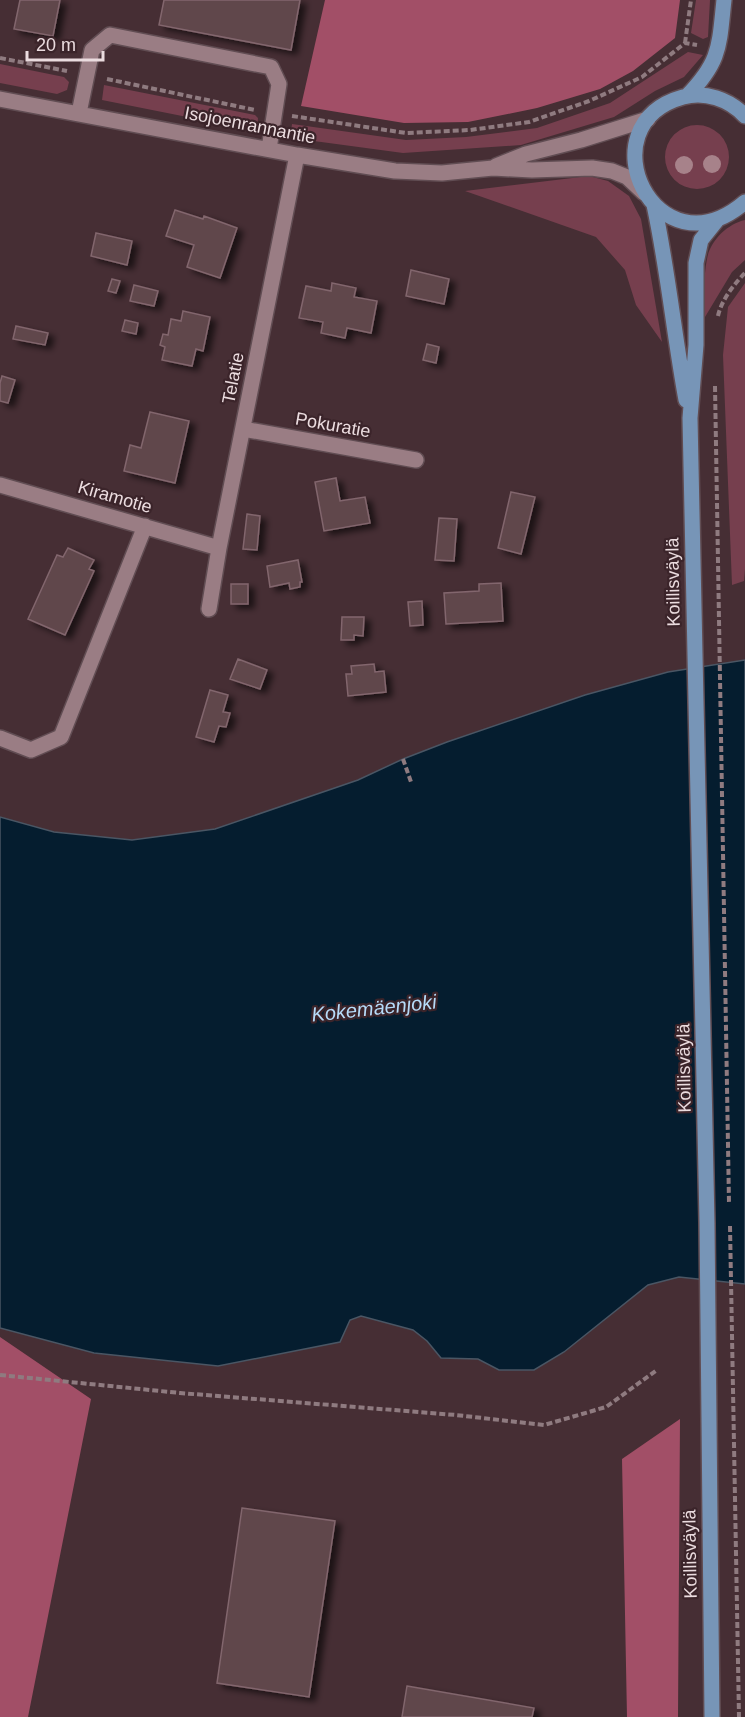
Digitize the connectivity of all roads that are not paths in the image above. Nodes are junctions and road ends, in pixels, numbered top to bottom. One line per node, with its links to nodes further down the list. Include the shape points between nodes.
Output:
1 (724, 0): 2 (main road, via 719,49 706,76)
2 (687, 96): 5 (main road, via 717,98 732,104); 6 (main road, via 664,105)
3 (0, 99): 4 (street, Isojoenrannantie)
4 (79, 113): 7 (street, Isojoenrannantie); 7 (street, via 92,50 110,35 271,67 279,84)
5 (745, 116)
6 (648, 119): 9 (street, Isojoenrannantie, via 526,154); 10 (main road, Koillisväylä, via 636,142 634,158 637,179)
7 (269, 149): 8 (street, Isojoenrannantie)
8 (297, 155): 9 (street, Isojoenrannantie, via 395,171 442,173); 14 (street, Telatie)
9 (494, 168): 10 (street, Isojoenrannantie, via 612,171 627,177)
10 (649, 199): 12 (main road, via 680,220 694,222); 13 (main road, Koillisväylä, via 665,260)
11 (745, 201): 12 (main road, Koillisväylä)
12 (731, 215): 13 (main road, Koillisväylä, via 701,240 696,263 696,345)
13 (690, 418): 21 (main road, Koillisväylä, via 707,1223)
14 (243, 429): 15 (street, Pokuratie); 18 (street, Telatie)
15 (416, 460)
16 (0, 485): 17 (street, Kiramotie)
17 (145, 526): 18 (street, Kiramotie); 20 (street, via 61,737 31,750)
18 (219, 549): 19 (street, Telatie)
19 (209, 609)
20 (0, 738)
21 (712, 1717)

